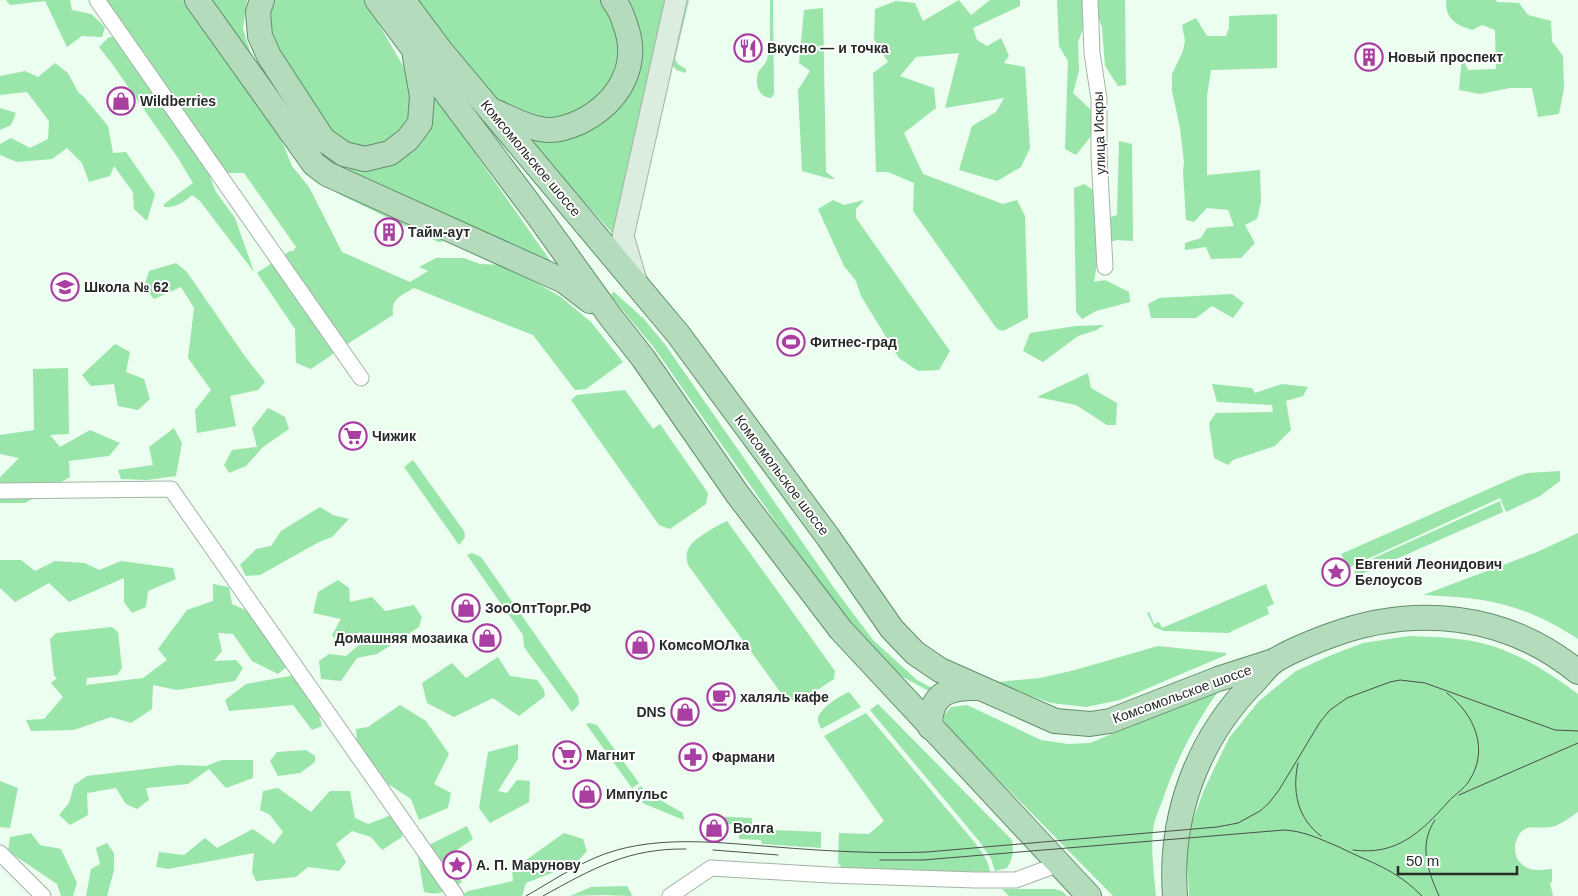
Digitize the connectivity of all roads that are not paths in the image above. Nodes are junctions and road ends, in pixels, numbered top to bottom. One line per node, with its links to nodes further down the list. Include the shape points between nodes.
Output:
1 (97, 0): 14 (street)
2 (197, 0): 13 (main road, via 314,164 327,174 564,281)
3 (262, 0): 9 (main road, via 258,12 260,36 269,56 323,139 344,154 365,159 390,153 408,139 420,122 422,96)
4 (377, 0): 9 (main road, Комсомольское шоссе)
5 (404, 0): 10 (main road, Комсомольское шоссе, via 441,51)
6 (613, 0): 10 (main road, via 628,32 630,54 625,78 611,100 569,127 549,130 525,125)
7 (676, 0): 12 (main road, via 623,236)
8 (1090, 0): 11 (street, улица Искры, via 1092,53 1099,99)
9 (413, 50): 13 (main road, Комсомольское шоссе)
10 (491, 110): 12 (main road, Комсомольское шоссе)
11 (1105, 267)
12 (637, 284): 18 (main road, Комсомольское шоссе, via 811,514 892,629 915,653 940,670)
13 (610, 316): 19 (main road, Комсомольское шоссе, via 738,495 841,630)
14 (362, 378)
15 (0, 491): 23 (street, via 171,489)
16 (1274, 662): 17 (main road, via 1315,641 1351,628 1426,616 1493,627 1526,640); 18 (main road, Комсомольское шоссе, via 1218,679 1110,721 1090,724 1055,720); 26 (main road, via 1241,695 1197,763 1177,830 1173,875)
17 (1578, 672)
18 (982, 688): 19 (main road, via 946,692 930,712)
19 (930, 727): 21 (main road, Комсомольское шоссе)
20 (0, 853): 22 (street)
21 (1058, 864): 24 (street, via 1016,880 848,876 712,868); 25 (main road, Комсомольское шоссе)
22 (43, 896)
23 (456, 896)
24 (670, 896)
25 (1090, 896)
26 (1175, 896)

